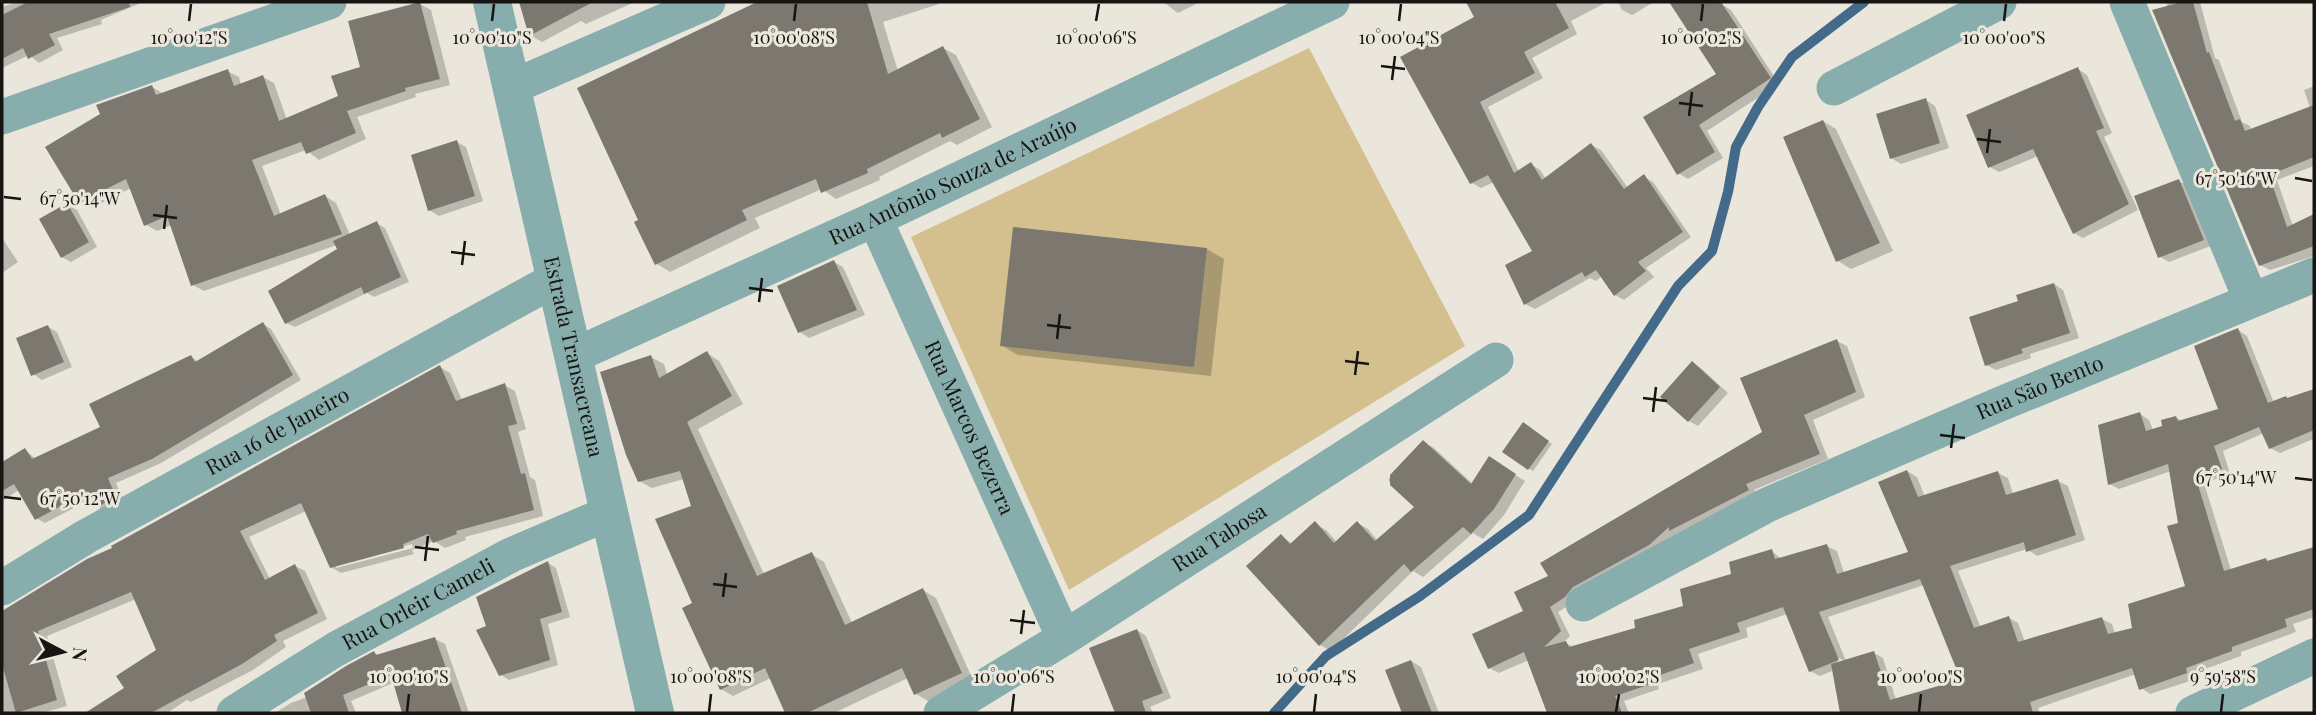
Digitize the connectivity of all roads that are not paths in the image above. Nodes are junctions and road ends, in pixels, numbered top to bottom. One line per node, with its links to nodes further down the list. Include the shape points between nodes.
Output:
1 (330, 2): 9 (street)
2 (492, 2): 7 (street, Estrada Transacreana)
3 (708, 2): 7 (street)
4 (1332, 2): 10 (street, Rua Antônio Souza de Araújo)
5 (1999, 2): 8 (street)
6 (2127, 2): 13 (street)
7 (512, 87): 12 (street, Estrada Transacreana)
8 (1834, 88)
9 (2, 117)
10 (875, 219): 14 (street, Rua Antônio Souza de Araújo); 19 (street, Rua Marcos Bezerra)
11 (2314, 275): 13 (street, Rua São Bento)
12 (556, 279): 14 (street, Estrada Transacreana); 17 (street, Rua 16 de Janeiro, via 88,536)
13 (2251, 300): 18 (street, Rua São Bento, via 1767,505)
14 (573, 356): 16 (street, Estrada Transacreana)
15 (1496, 360): 19 (street, Rua Tabosa)
16 (609, 513): 21 (street, Rua Orleir Cameli, via 511,555 336,649); 22 (street, Estrada Transacreana)
17 (2, 588)
18 (1583, 604)
19 (1064, 638): 23 (street, Rua Tabosa)
20 (2314, 656): 24 (street)
21 (234, 713)
22 (655, 713)
23 (941, 713)
24 (2193, 713)

